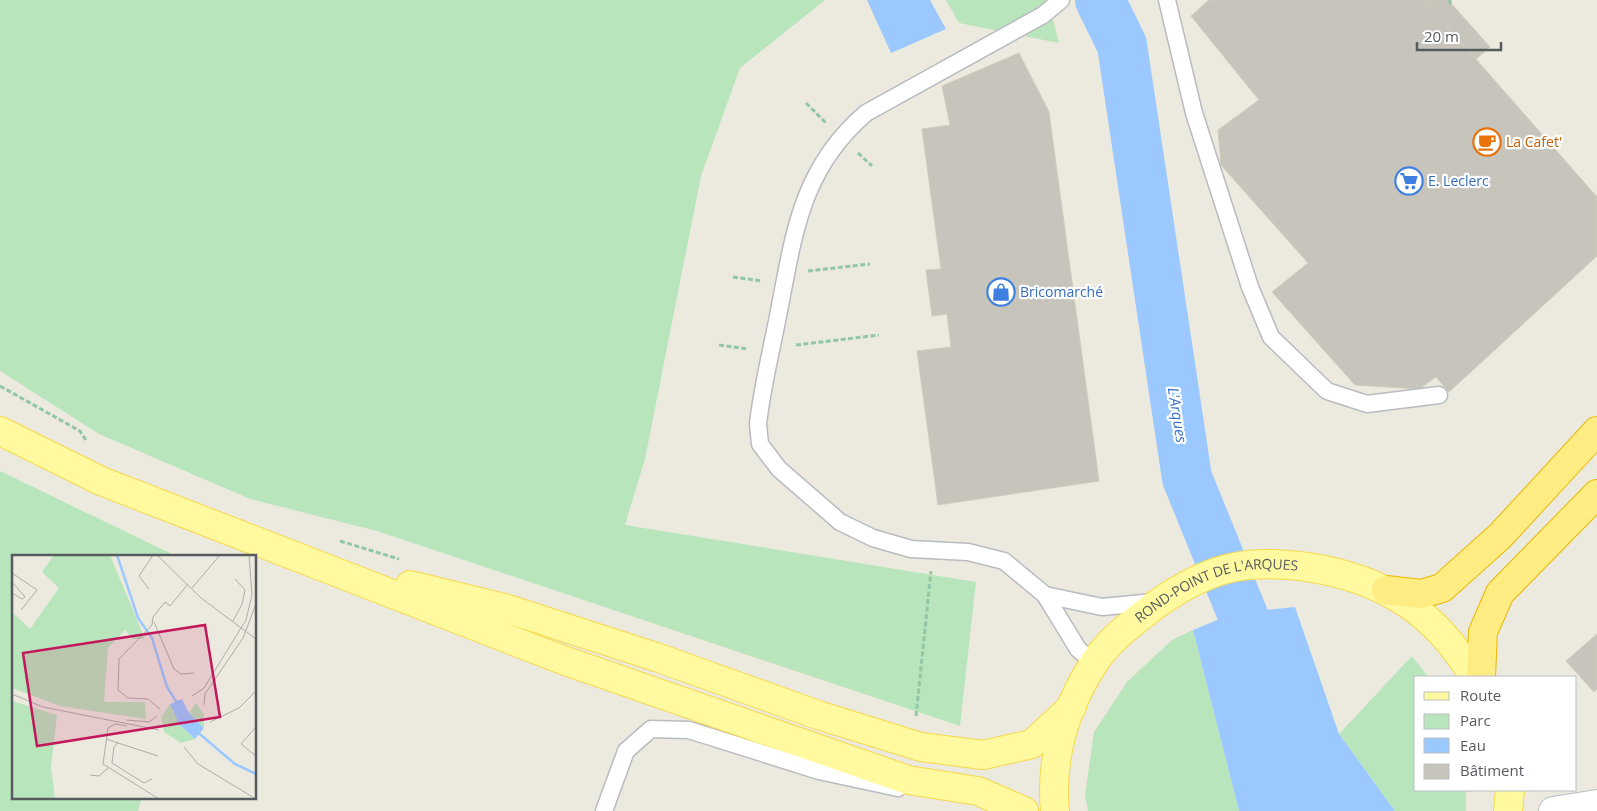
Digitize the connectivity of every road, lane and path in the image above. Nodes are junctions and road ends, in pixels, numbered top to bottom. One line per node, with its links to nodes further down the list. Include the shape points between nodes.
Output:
1 (1061, 0): 19 (lane, via 1043,16 866,113 845,132 813,178 792,236 760,405 760,444 779,469 840,522 911,549)
2 (1167, 0): 15 (lane, via 1194,113 1250,287 1271,337 1327,391 1367,404)
3 (806, 104): 4 (path)
4 (830, 126)
5 (857, 152): 6 (path)
6 (872, 166)
7 (870, 264): 8 (path)
8 (805, 272)
9 (733, 277): 10 (path)
10 (768, 282)
11 (879, 336): 13 (path)
12 (719, 345): 14 (path)
13 (795, 345)
14 (752, 350)
15 (1439, 395)
16 (0, 431): 20 (main road, via 102,481 232,534)
17 (1597, 431): 21 (highway, via 1500,536 1442,588 1421,594)
18 (1597, 494): 26 (highway, via 1500,593 1483,632)
19 (933, 550): 22 (lane, via 968,552 1004,561); 28 (path)
20 (304, 559): 27 (main road, via 508,610 921,747 983,755 1032,744); 29 (main road, via 563,660 826,753 908,780)
21 (1386, 590): 23 (main road, ROND-POINT DE L'ARQUES, via 1340,572 1262,564 1209,574 1184,585); 25 (main road, ROND-POINT DE L'ARQUES, via 1425,616 1458,650)
22 (1045, 595): 23 (lane, via 1102,607); 24 (lane, via 1078,649)
23 (1162, 601): 24 (main road, ROND-POINT DE L'ARQUES, via 1124,628)
24 (1094, 663): 27 (main road, ROND-POINT DE L'ARQUES)
25 (1473, 676)
26 (1482, 676)
27 (1072, 707): 35 (main road, ROND-POINT DE L'ARQUES, via 1060,734 1053,786)
28 (916, 719)
29 (978, 791): 33 (lane, via 963,797 913,792 819,771 689,730 651,729 626,751); 34 (main road)
30 (1510, 791): 36 (main road)
31 (1558, 791): 32 (main road)
32 (1593, 804): 37 (main road)
33 (604, 811)
34 (1024, 811)
35 (1055, 811)
36 (1508, 811)
37 (1553, 811)

